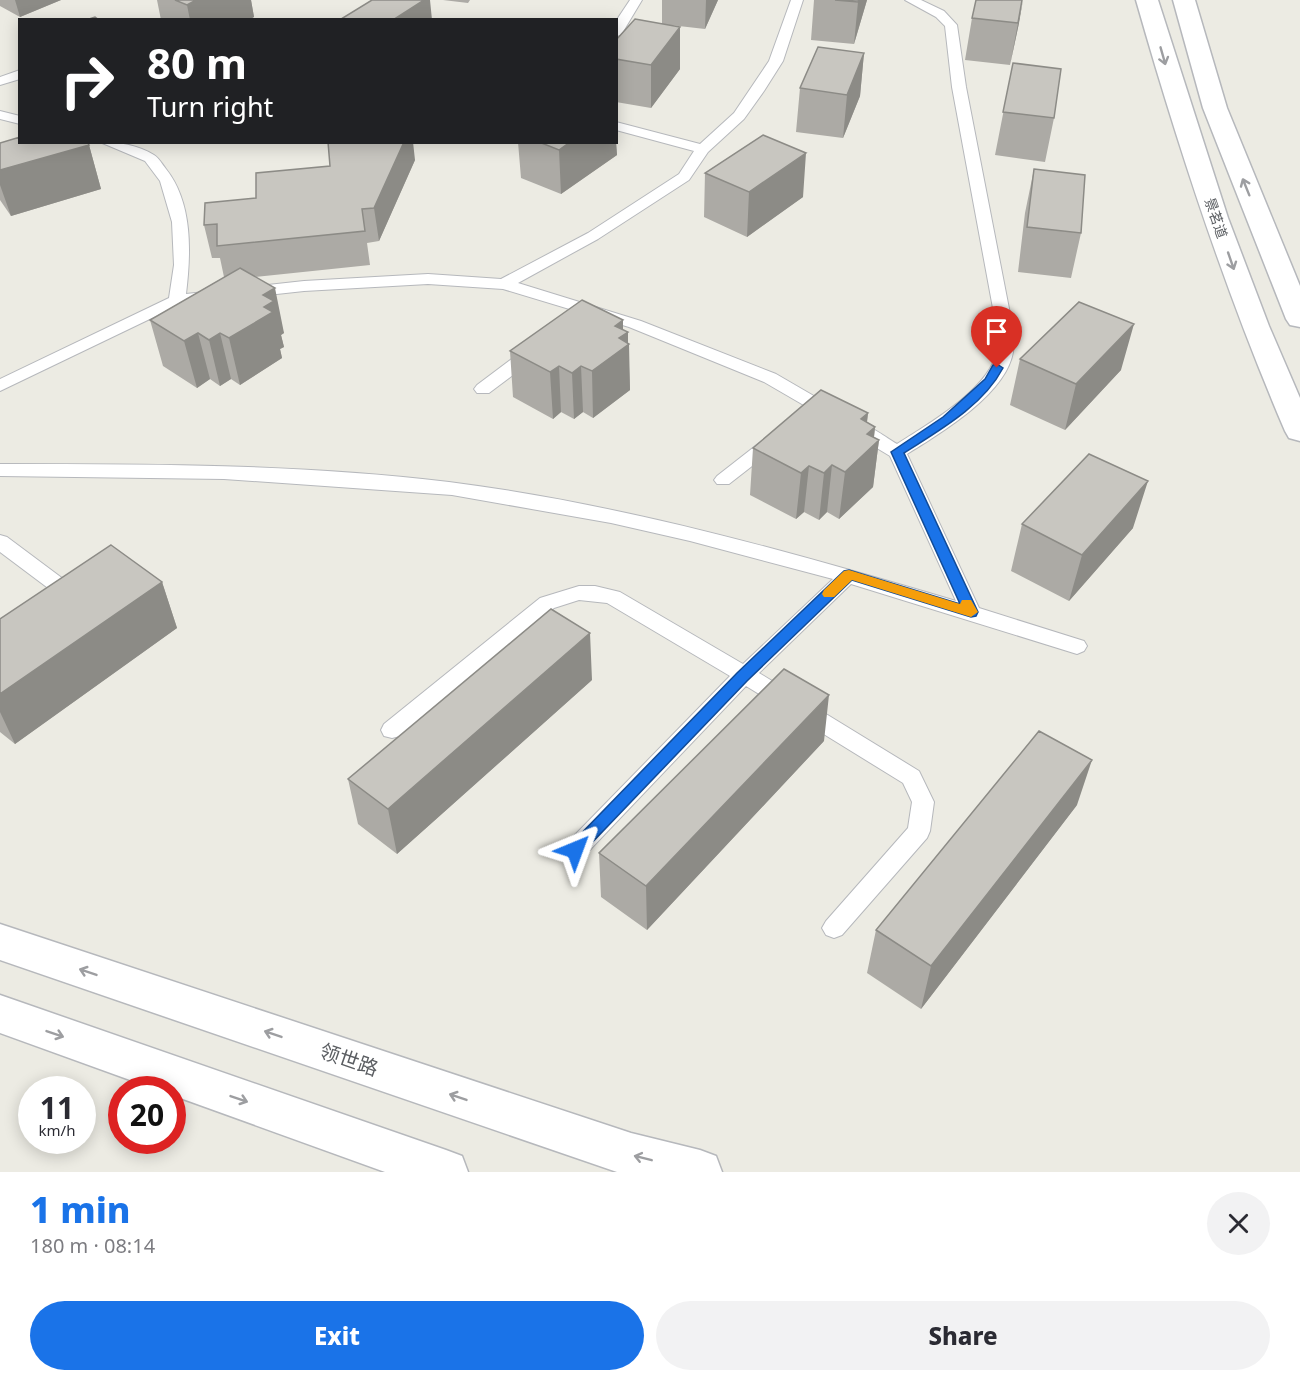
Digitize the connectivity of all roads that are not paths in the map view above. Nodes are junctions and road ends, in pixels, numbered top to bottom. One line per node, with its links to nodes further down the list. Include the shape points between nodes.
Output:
1 (636, 0): 6 (lane)
2 (797, 0): 13 (lane, via 776,61 758,91 739,116)
3 (911, 0): 26 (lane, via 940,14 951,25 1003,319 1005,354 990,381 948,420)
4 (1147, 0): 24 (street, 景茗道, one-way to 24, via 1177,107 1251,318)
5 (1184, 0): 17 (street, one-way to 5, via 1215,108)
6 (618, 29)
7 (18, 75): 8 (lane)
8 (0, 81)
9 (0, 115): 10 (lane)
10 (18, 120)
11 (618, 127): 13 (lane)
12 (113, 146): 15 (lane, via 150,158 167,180 180,222 182,265)
13 (703, 149): 14 (lane, via 684,177 593,236)
14 (504, 284): 15 (lane, via 428,279 304,286); 16 (lane)
15 (177, 300): 20 (lane)
16 (585, 309): 18 (lane); 22 (lane, via 634,324 770,378)
17 (1300, 319)
18 (569, 323)
19 (544, 343): 21 (lane)
20 (1, 385)
21 (483, 389)
22 (818, 406): 23 (lane); 26 (lane)
23 (801, 419)
24 (1300, 431)
25 (783, 433): 28 (lane)
26 (897, 452): 31 (lane)
27 (0, 470): 30 (lane, via 275,474 451,489 638,523)
28 (723, 480)
29 (0, 542): 32 (lane, via 79,601)
30 (849, 575): 31 (lane); 34 (lane)
31 (971, 612): 33 (lane)
32 (59, 614)
33 (1077, 646)
34 (745, 675): 35 (lane, via 613,597 569,593 547,603); 36 (lane); 37 (lane, via 911,777 923,802 919,831)
35 (392, 730)
36 (575, 850)
37 (834, 928)
38 (0, 942): 41 (street, 领世路, one-way to 38, via 631,1155)
39 (0, 1014): 40 (street, one-way to 40)
40 (446, 1172)
41 (700, 1172)

